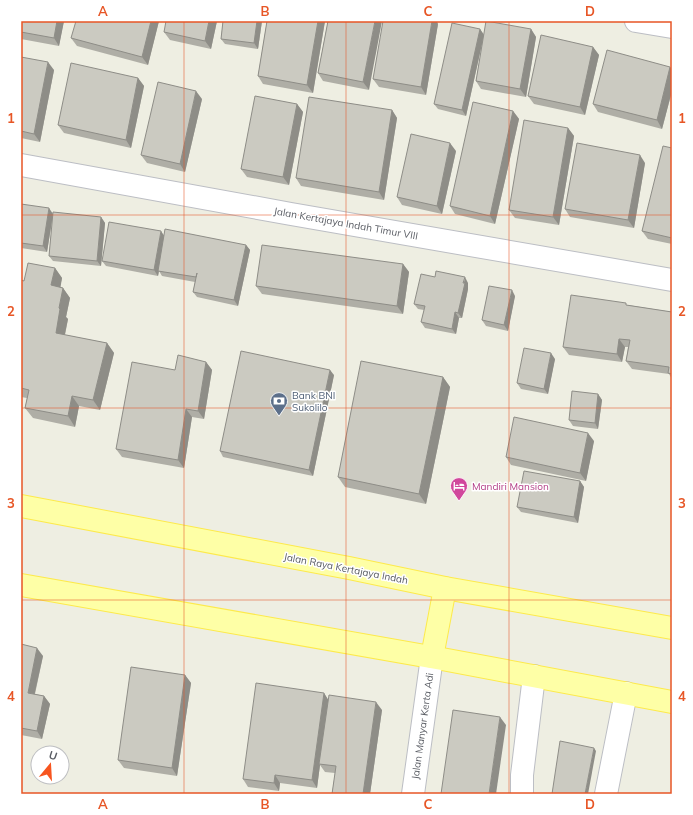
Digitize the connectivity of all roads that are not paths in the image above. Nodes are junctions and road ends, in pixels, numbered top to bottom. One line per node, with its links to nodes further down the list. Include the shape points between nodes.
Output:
1 (636, 21): 2 (street)
2 (672, 27)
3 (21, 165): 4 (street, Jalan Kertajaya Indah Timur VIII)
4 (672, 280)
5 (21, 506): 7 (main road, Jalan Raya Kertajaya Indah)
6 (21, 585): 9 (main road)
7 (445, 588): 8 (main road, Jalan Raya Kertajaya Indah); 9 (main road)
8 (672, 628)
9 (432, 657): 10 (main road); 13 (street, Jalan Manyar Kerta Adi)
10 (534, 676): 11 (main road); 14 (street)
11 (626, 693): 12 (main road); 15 (street)
12 (672, 702)
13 (413, 794)
14 (522, 794)
15 (606, 794)

